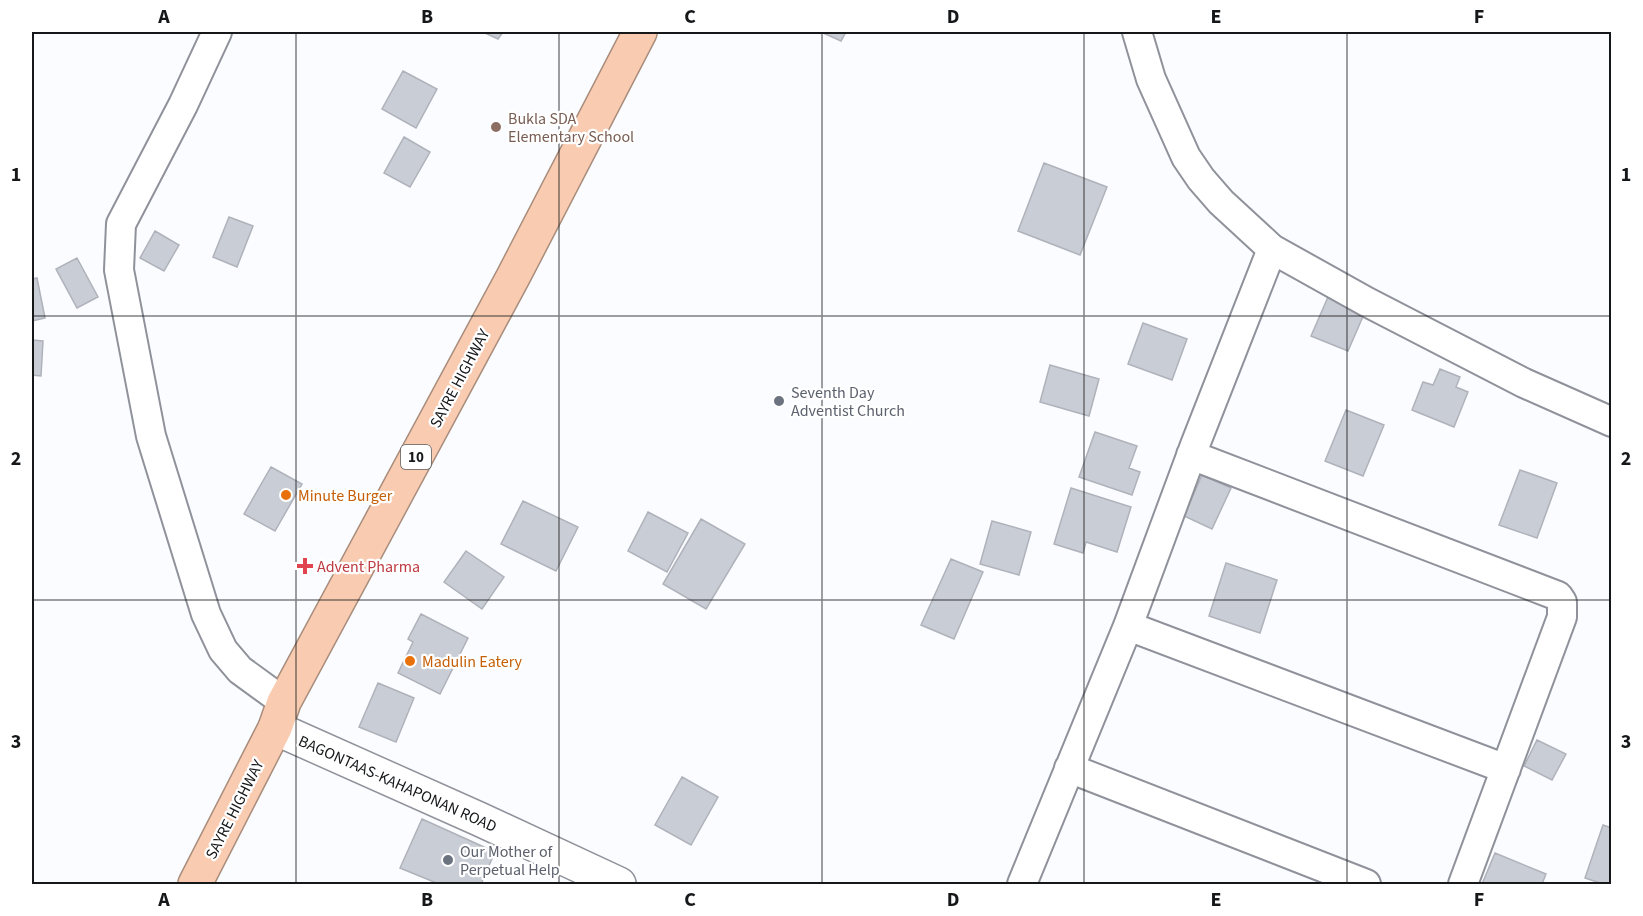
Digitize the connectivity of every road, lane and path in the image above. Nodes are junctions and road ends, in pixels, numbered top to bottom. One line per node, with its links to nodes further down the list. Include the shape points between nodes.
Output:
1 (217, 32): 8 (street, via 122,225 120,270 151,436 206,614 223,650)
2 (640, 32): 8 (highway, SAYRE HIGHWAY / 10)
3 (1137, 32): 4 (street, via 1150,79 1186,157 1221,202)
4 (1272, 249): 5 (street, via 1524,383); 6 (street)
5 (1611, 422)
6 (1191, 455): 7 (street); 10 (street, via 1558,596 1562,617)
7 (1128, 626): 9 (street); 10 (street)
8 (280, 715): 11 (highway, SAYRE HIGHWAY / 10); 12 (main road, BAGONTAAS-KAHAPONAN ROAD, via 479,819)
9 (1069, 768): 13 (street); 14 (street)
10 (1506, 769): 15 (street)
11 (195, 885)
12 (619, 885)
13 (1022, 885)
14 (1366, 885)
15 (1463, 885)

